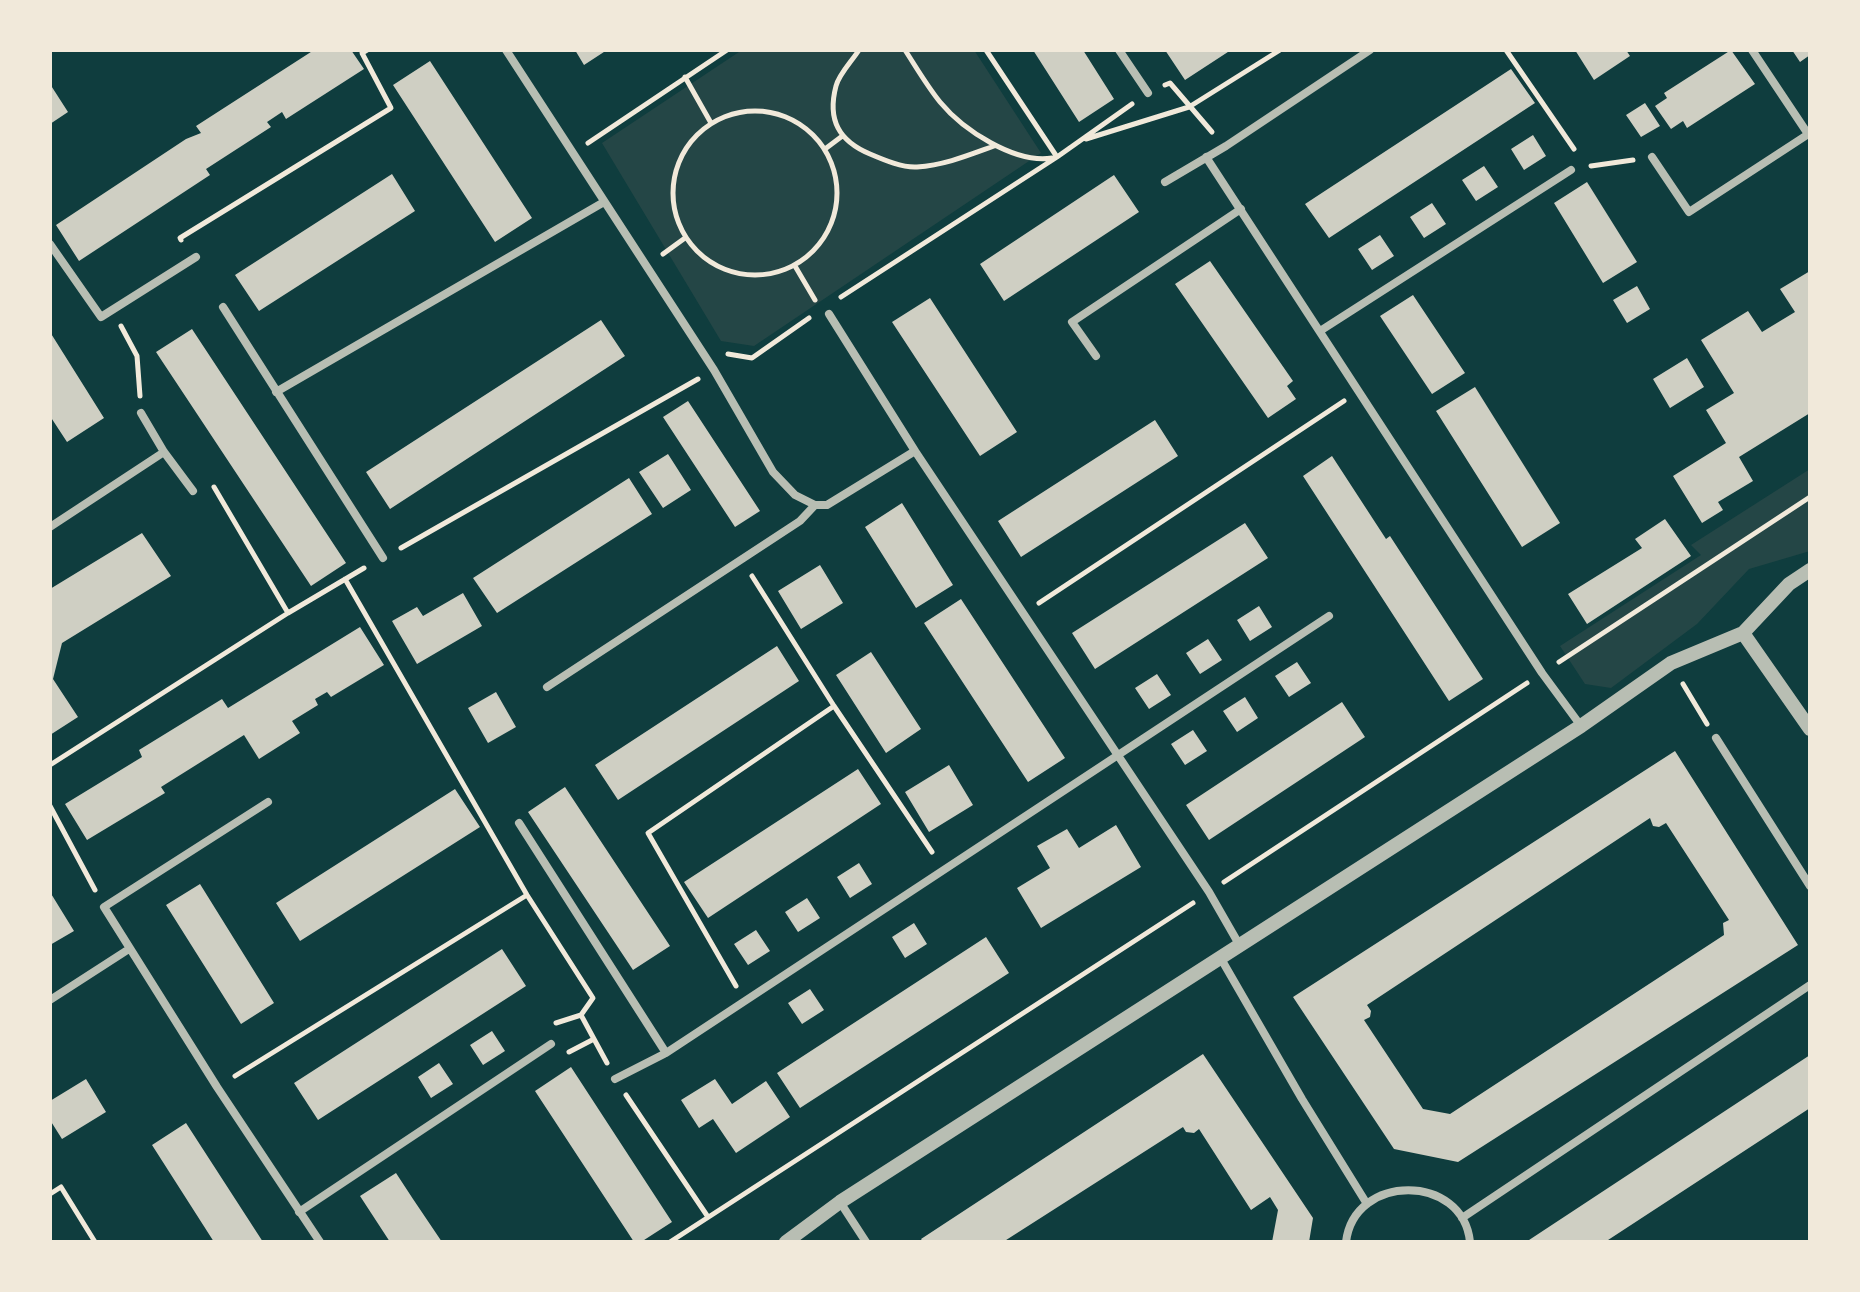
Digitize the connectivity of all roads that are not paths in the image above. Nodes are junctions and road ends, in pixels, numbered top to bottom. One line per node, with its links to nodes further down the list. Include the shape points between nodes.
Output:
1 (506, 50): 11 (street)
2 (1119, 50): 5 (street)
3 (1370, 50): 7 (street)
4 (1752, 50): 6 (street)
5 (1148, 93)
6 (1809, 133): 8 (street, via 1689,212)
7 (1206, 157): 10 (street); 12 (street)
8 (1652, 157)
9 (1571, 170): 17 (street)
10 (1165, 182)
11 (604, 202): 19 (street); 24 (street, via 714,370 773,472 795,495)
12 (1241, 209): 17 (street); 18 (street, via 1072,322)
13 (50, 244): 14 (street, via 101,317)
14 (196, 257)
15 (223, 307): 19 (street)
16 (827, 311): 21 (street)
17 (1320, 331): 31 (street)
18 (1096, 356)
19 (276, 392): 26 (street)
20 (141, 413): 22 (street)
21 (915, 451): 24 (street, via 827,505); 34 (street)
22 (164, 452): 23 (street); 25 (street)
23 (193, 491)
24 (815, 505): 30 (street, via 800,521)
25 (50, 527)
26 (383, 558)
27 (1810, 570): 29 (street, via 1789,584)
28 (1329, 616): 34 (street)
29 (1743, 633): 31 (street, via 1671,663); 32 (street)
30 (547, 687)
31 (1581, 726): 38 (street)
32 (1810, 729)
33 (1716, 738): 37 (street)
34 (1118, 755): 38 (street); 44 (street)
35 (268, 802): 39 (street, via 104,907)
36 (519, 823): 44 (street)
37 (1810, 886)
38 (1240, 946): 40 (street)
39 (129, 949): 42 (street); 48 (street)
40 (1220, 957): 46 (street); 47 (street)
41 (1810, 985): 49 (street)
42 (50, 1000)
43 (551, 1044): 48 (street)
44 (666, 1053): 45 (street)
45 (615, 1079)
46 (840, 1202): 51 (street); 52 (street)
47 (1367, 1204): 49 (street, via 1385,1192 1406,1188 1447,1201); 53 (street)
48 (299, 1212): 50 (street)
49 (1462, 1218): 54 (street)
50 (320, 1242)
51 (786, 1242)
52 (866, 1242)
53 (1346, 1242)
54 (1470, 1242)

